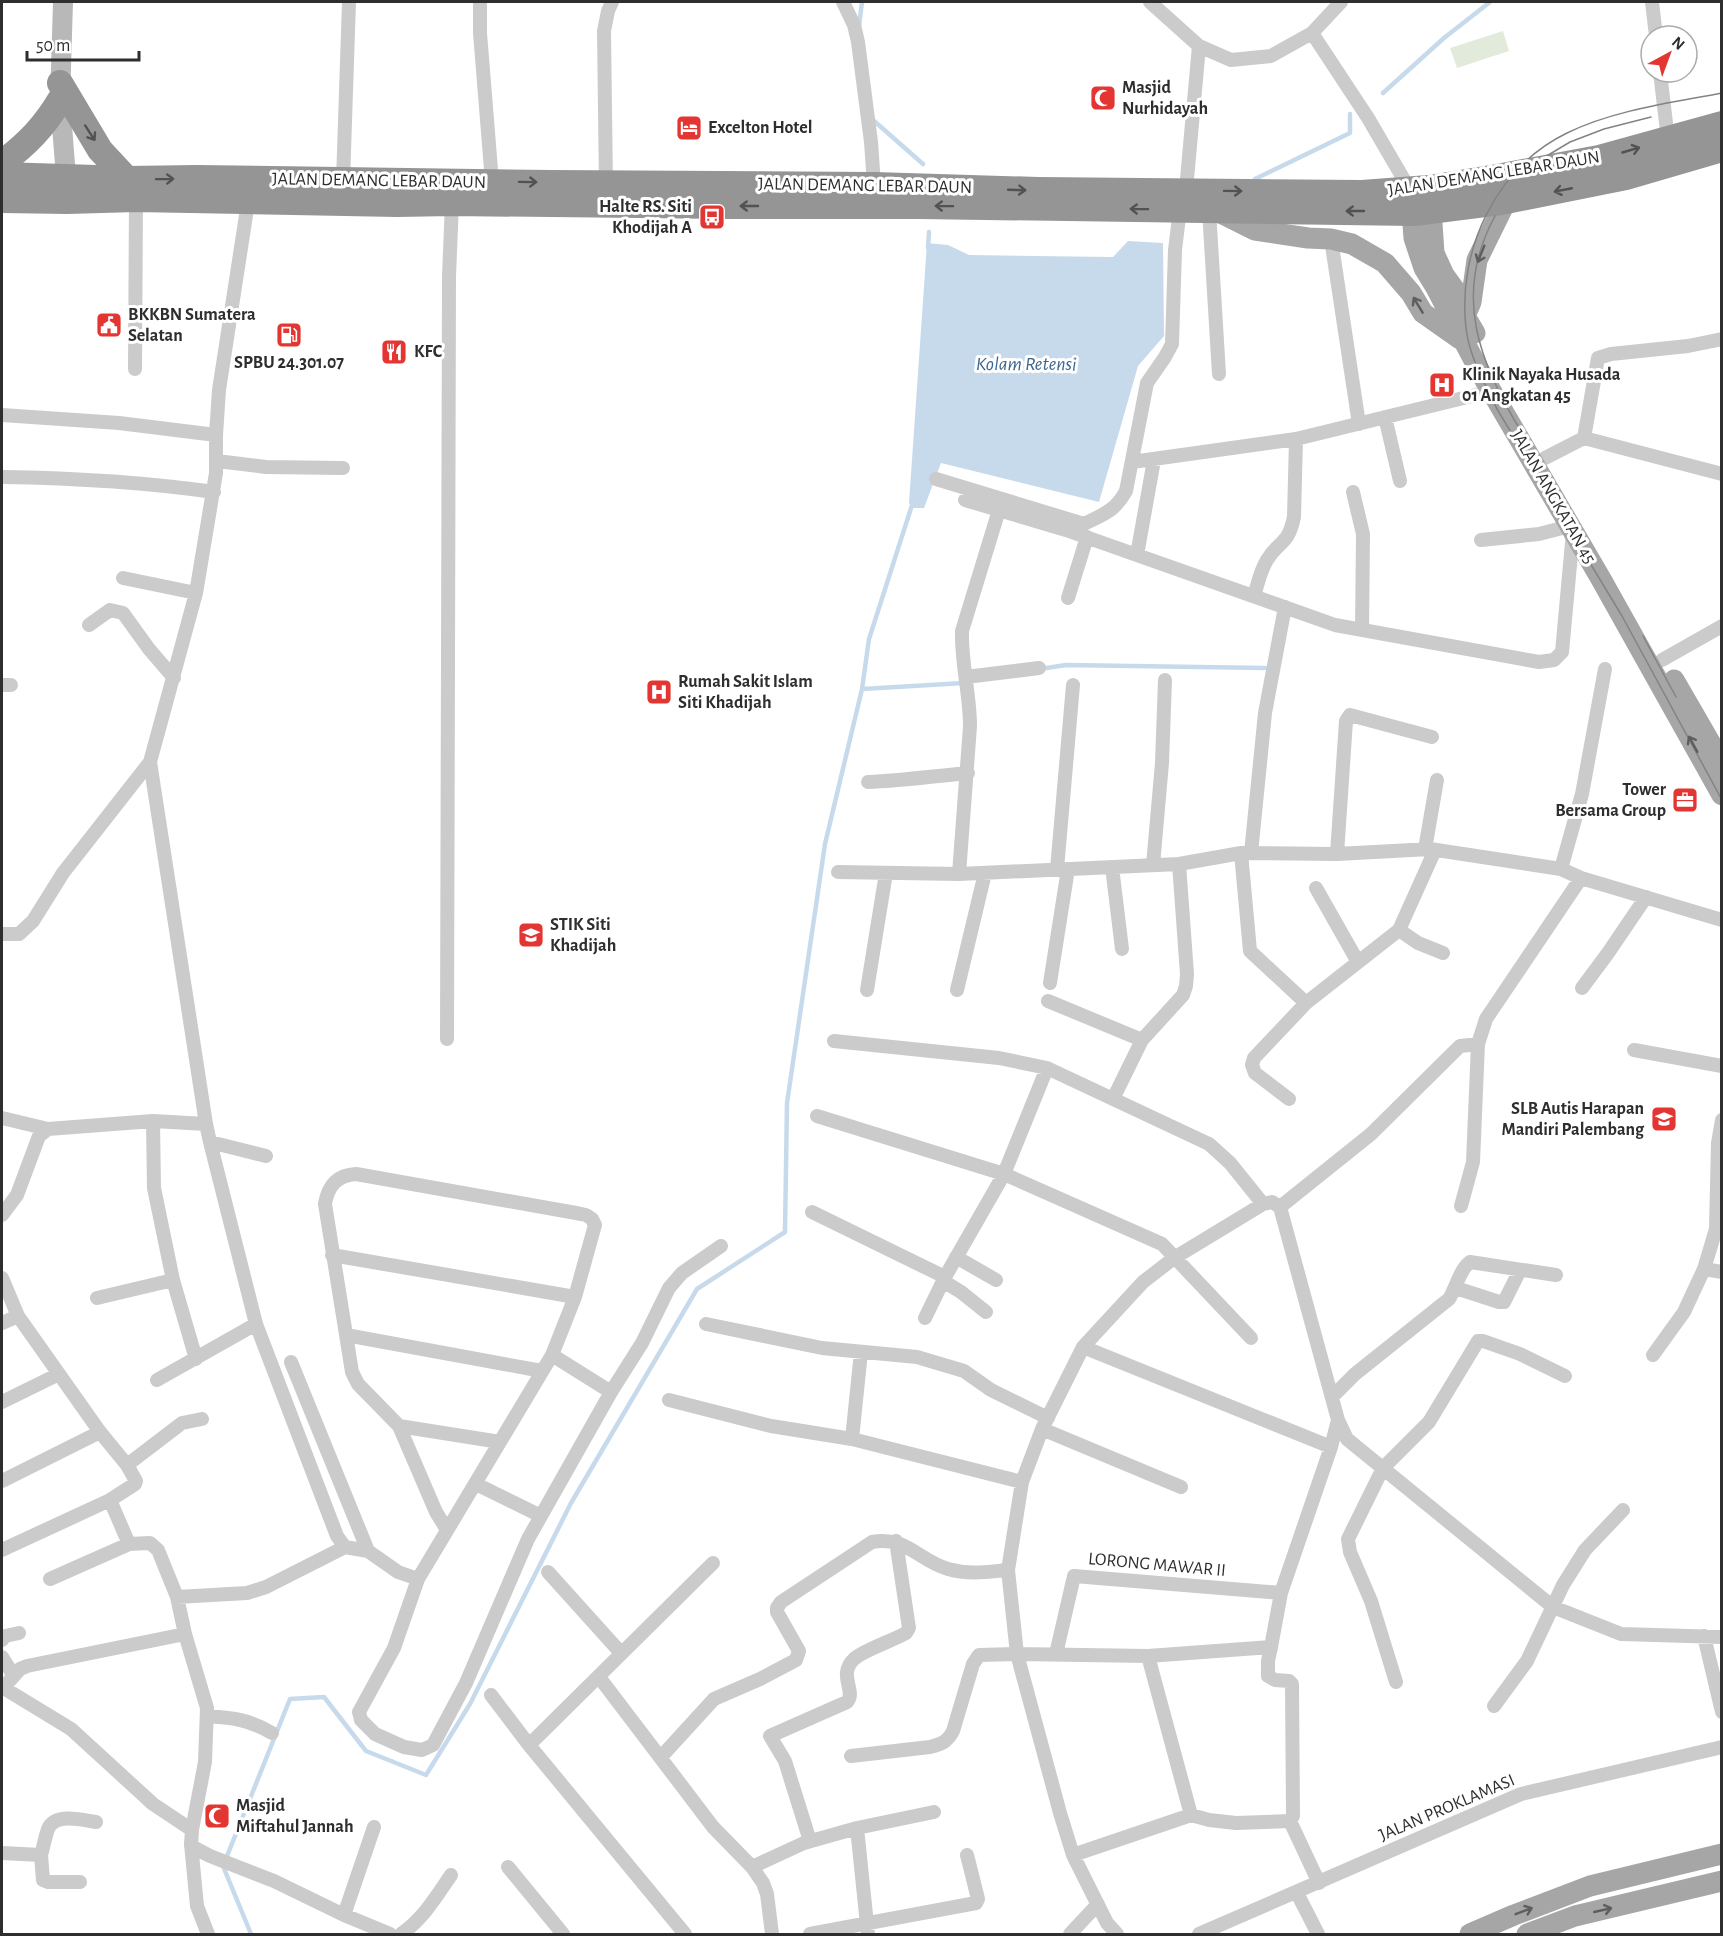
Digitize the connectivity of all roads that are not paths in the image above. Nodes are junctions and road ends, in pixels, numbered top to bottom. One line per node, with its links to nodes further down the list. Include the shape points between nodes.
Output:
1 (63, 2): 13 (street)
2 (349, 2): 19 (street)
3 (480, 2): 20 (street)
4 (612, 2): 25 (street, via 604,30)
5 (843, 2): 21 (street, via 858,42)
6 (1150, 2): 11 (street)
7 (1341, 2): 10 (street)
8 (1652, 2): 9 (street)
9 (1655, 24)
10 (1312, 33): 11 (street, via 1271,56 1249,59 1231,60); 28 (street)
11 (1199, 46): 27 (street)
12 (1661, 84): 15 (street)
13 (60, 91): 17 (highway, via 48,120); 22 (street); 23 (highway, one-way to 23)
14 (1722, 124): 15 (highway, JALAN DEMANG LEBAR DAUN)
15 (1668, 140): 28 (highway, JALAN DEMANG LEBAR DAUN, one-way to 15, via 1497,177 1609,157)
16 (1722, 149): 29 (highway, JALAN DEMANG LEBAR DAUN, one-way to 29, via 1626,177)
17 (2, 163)
18 (2, 175): 22 (highway, JALAN DEMANG LEBAR DAUN)
19 (343, 181): 20 (highway, JALAN DEMANG LEBAR DAUN); 24 (highway, JALAN DEMANG LEBAR DAUN)
20 (492, 182): 25 (highway, JALAN DEMANG LEBAR DAUN, one-way to 25)
21 (874, 184): 25 (highway, JALAN DEMANG LEBAR DAUN); 27 (highway, JALAN DEMANG LEBAR DAUN, one-way to 27)
22 (67, 189): 23 (highway, JALAN DEMANG LEBAR DAUN); 26 (highway, JALAN DEMANG LEBAR DAUN)
23 (132, 189): 24 (highway, JALAN DEMANG LEBAR DAUN, via 197,178); 36 (street)
24 (249, 190): 30 (highway, JALAN DEMANG LEBAR DAUN, via 397,204); 42 (street, via 219,390)
25 (605, 194): 27 (highway, JALAN DEMANG LEBAR DAUN, one-way to 25); 30 (highway, JALAN DEMANG LEBAR DAUN)
26 (2, 200)
27 (1183, 200): 28 (highway, JALAN DEMANG LEBAR DAUN, one-way to 28, via 1362,193); 31 (highway, JALAN DEMANG LEBAR DAUN); 48 (street, via 1175,250 1172,344 1147,383)
28 (1421, 201): 29 (highway, JALAN DEMANG LEBAR DAUN); 31 (highway, JALAN DEMANG LEBAR DAUN, one-way to 31); 33 (main road, JALAN ANGKATAN 45, via 1434,254); 35 (main road, JALAN ANGKATAN 45, via 1414,238 1424,268)
29 (1506, 201): 33 (main road, one-way to 33, via 1477,260)
30 (452, 203): 111 (street)
31 (1212, 210): 32 (main road, via 1255,230); 37 (street)
32 (1331, 238): 35 (main road, one-way to 32, via 1423,313 1385,263 1352,244); 41 (street)
33 (1466, 316): 45 (main road, JALAN ANGKATAN 45)
34 (1722, 339): 43 (street, via 1598,358)
35 (1463, 341): 38 (main road, JALAN ANGKATAN 45)
36 (135, 369)
37 (1219, 374)
38 (1492, 391): 40 (street); 58 (main road, JALAN ANGKATAN 45)
39 (2, 415): 42 (street)
40 (1385, 417): 41 (street); 53 (street)
41 (1359, 424): 44 (street)
42 (216, 435): 47 (street)
43 (1584, 438): 45 (street); 50 (street)
44 (1296, 439): 46 (street); 64 (street, via 1292,529 1265,562)
45 (1545, 458): 70 (main road, JALAN ANGKATAN 45)
46 (1154, 460): 48 (street); 61 (street)
47 (217, 461): 49 (street); 54 (street)
48 (1132, 462): 52 (street, via 1120,503 1084,524)
49 (344, 468)
50 (1722, 474)
51 (2, 477): 54 (street, via 133,483)
52 (936, 479)
53 (1400, 481)
54 (213, 492): 63 (street)
55 (1353, 492): 69 (street, via 1363,534)
56 (965, 500): 57 (street)
57 (999, 510): 59 (street); 74 (street, via 962,631)
58 (1572, 529): 60 (street); 69 (street, via 1562,652 1554,660 1539,662); 83 (main road, JALAN ANGKATAN 45, one-way to 58)
59 (1087, 537): 61 (street); 65 (street)
60 (1481, 540)
61 (1137, 555): 64 (street)
62 (123, 578): 63 (street)
63 (196, 593): 73 (street)
64 (1254, 596): 66 (street)
65 (1068, 598)
66 (1285, 607): 69 (street); 85 (street, via 1265,713)
67 (89, 625): 73 (street, via 110,610 123,613)
68 (1722, 626): 70 (street)
69 (1362, 630)
70 (1662, 660): 79 (main road, JALAN ANGKATAN 45)
71 (1040, 668): 74 (street)
72 (1605, 669): 90 (street, via 1582,794)
73 (174, 678): 78 (street)
74 (967, 680): 80 (street)
75 (1165, 680): 88 (street)
76 (1073, 685): 91 (street)
77 (1432, 737): 86 (street, via 1348,717)
78 (150, 762): 101 (street, via 63,873 33,921 19,934); 124 (street)
79 (1722, 763)
80 (968, 774): 82 (street); 95 (street)
81 (1437, 780): 84 (street)
82 (868, 782)
83 (1722, 795)
84 (1430, 850): 86 (street); 90 (street); 100 (street)
85 (1246, 853): 86 (street); 87 (street); 110 (street, via 1250,951)
86 (1337, 854)
87 (1179, 864): 88 (street); 112 (street, via 1186,986 1183,995)
88 (1153, 865): 89 (street)
89 (1112, 867): 91 (street); 102 (street)
90 (1562, 868): 96 (street)
91 (1063, 869): 94 (street); 105 (street)
92 (838, 872): 93 (street)
93 (886, 873): 95 (street); 107 (street)
94 (985, 873): 95 (street); 108 (street)
95 (959, 874)
96 (1581, 878): 98 (street); 114 (street, via 1486,1019)
97 (1316, 888): 104 (street)
98 (1646, 897): 99 (street); 106 (street)
99 (1722, 920)
100 (1399, 930): 103 (street); 104 (street)
101 (2, 934)
102 (1122, 949)
103 (1443, 953)
104 (1358, 962): 110 (street)
105 (1050, 983)
106 (1582, 988)
107 (867, 990)
108 (957, 990)
109 (1048, 1001): 112 (street)
110 (1306, 1003): 119 (street, via 1254,1058 1252,1065 1255,1072)
111 (447, 1039)
112 (1142, 1040): 118 (street)
113 (834, 1041): 117 (street, via 999,1058)
114 (1478, 1044): 130 (street, via 1473,1162); 131 (street, via 1460,1046 1371,1134)
115 (1634, 1050): 116 (street)
116 (1722, 1066)
117 (1047, 1068): 118 (street); 128 (street)
118 (1113, 1099): 129 (street, via 1209,1144)
119 (1289, 1099)
120 (817, 1116): 128 (street)
121 (2, 1118): 125 (street)
122 (1722, 1120): 138 (street, via 1716,1229)
123 (153, 1121): 124 (street); 125 (street); 144 (street, via 154,1188)
124 (206, 1124): 126 (street)
125 (48, 1129): 133 (street, via 39,1136 17,1195)
126 (210, 1142): 127 (street); 154 (street)
127 (266, 1156)
128 (1004, 1174): 136 (street); 137 (street, via 1162,1244)
129 (1263, 1204): 131 (street, via 1272,1202); 137 (street)
130 (1461, 1206)
131 (1280, 1207): 168 (street)
132 (812, 1212): 143 (street)
133 (2, 1215)
134 (720, 1246): 167 (street, via 669,1288 642,1343)
135 (332, 1255): 147 (street); 147 (street, via 327,1193 338,1179 347,1175 368,1176 586,1215 595,1225); 155 (street)
136 (956, 1257): 143 (street); 145 (street)
137 (1174, 1258): 156 (street); 157 (street, via 1143,1282)
138 (1704, 1269): 140 (street); 160 (street, via 1684,1312)
139 (1520, 1270): 141 (street); 146 (street, via 1470,1262); 146 (street, via 1504,1302)
140 (1722, 1272)
141 (1556, 1275)
142 (2, 1278): 150 (street)
143 (944, 1279): 149 (street); 151 (street)
144 (173, 1280): 148 (street); 161 (street)
145 (996, 1280)
146 (1456, 1288): 168 (street, via 1449,1299)
147 (575, 1297): 159 (street)
148 (97, 1298)
149 (986, 1312)
150 (18, 1316): 152 (street); 164 (street)
151 (925, 1318)
152 (2, 1323)
153 (706, 1323): 158 (street, via 822,1348)
154 (256, 1324): 161 (street); 174 (street)
155 (346, 1335): 163 (street); 176 (street, via 358,1384)
156 (1251, 1338)
157 (1083, 1347): 175 (street); 180 (street)
158 (861, 1352): 175 (street, via 917,1357 964,1371); 178 (street)
159 (552, 1355): 163 (street); 167 (street)
160 (1653, 1355)
161 (196, 1359): 166 (street)
162 (291, 1362): 172 (street)
163 (542, 1371): 179 (street)
164 (59, 1374): 170 (street); 177 (street)
165 (1566, 1376): 182 (street, via 1520,1354 1478,1341 1429,1422)
166 (157, 1380)
167 (611, 1392): 189 (street)
168 (1332, 1397): 173 (street)
169 (669, 1400): 178 (street, via 771,1426)
170 (2, 1402)
171 (202, 1419): 181 (street, via 182,1423)
172 (314, 1419): 174 (street); 195 (street)
173 (1338, 1420): 180 (street); 182 (street, via 1347,1439)
174 (294, 1424): 193 (street, via 337,1536)
175 (1045, 1424): 184 (street); 186 (street)
176 (399, 1426): 179 (street); 190 (street)
177 (100, 1432): 181 (street); 183 (street)
178 (852, 1440): 184 (street)
179 (500, 1442): 185 (street)
180 (1331, 1447): 201 (street)
181 (128, 1465): 187 (street, via 136,1478 135,1484)
182 (1383, 1468): 203 (street); 217 (street, via 1348,1539)
183 (2, 1481)
184 (1022, 1482): 197 (street)
185 (476, 1484): 189 (street); 190 (street)
186 (1181, 1487)
187 (110, 1500): 192 (street); 194 (street)
188 (1623, 1509): 203 (street, via 1585,1550)
189 (541, 1516): 200 (street, via 466,1683 433,1744 422,1750 375,1734 361,1720 359,1712 394,1648)
190 (447, 1530): 200 (street)
191 (896, 1541): 197 (street, via 946,1568 970,1574); 227 (street, via 872,1542 781,1602 777,1612 799,1651 795,1660 714,1699); 235 (street, via 909,1628 906,1633 855,1658 846,1675 850,1699 770,1736 785,1761)
192 (129, 1544): 199 (street); 202 (street, via 150,1543 158,1550)
193 (345, 1547): 195 (street); 202 (street, via 247,1593)
194 (2, 1550)
195 (368, 1551): 200 (street, via 398,1572)
196 (713, 1563): 210 (street)
197 (1008, 1570): 211 (street)
198 (548, 1572): 210 (street)
199 (50, 1579)
200 (418, 1579)
201 (1281, 1593): 209 (street); 212 (street, LORONG MAWAR II, via 1074,1576)
202 (177, 1598): 205 (street)
203 (1553, 1607): 206 (street, via 1621,1634); 220 (street, via 1527,1661)
204 (19, 1633): 208 (street)
205 (185, 1634): 215 (street, via 27,1666); 222 (street)
206 (1704, 1636): 207 (street); 221 (street)
207 (1722, 1637)
208 (2, 1640)
209 (1271, 1647): 213 (street); 230 (street, via 1268,1676 1292,1684)
210 (621, 1653): 216 (street)
211 (1017, 1653): 212 (street); 226 (street, via 984,1654 975,1659 949,1739 943,1744); 241 (street)
212 (1056, 1654): 213 (street)
213 (1148, 1656): 229 (street)
214 (2, 1658): 215 (street)
215 (14, 1676): 218 (street)
216 (599, 1677): 224 (street); 227 (street)
217 (1396, 1682)
218 (2, 1688): 234 (street, via 70,1729 153,1804)
219 (490, 1695): 224 (street)
220 (1494, 1706)
221 (1722, 1712)
222 (207, 1716): 223 (street, via 256,1723); 234 (street, via 205,1762)
223 (272, 1733)
224 (529, 1745): 256 (street)
225 (1722, 1747): 247 (street, JALAN PROKLAMASI, via 1521,1794)
226 (851, 1756)
227 (661, 1757): 243 (street, via 713,1827)
228 (934, 1812): 233 (street)
229 (1191, 1815): 230 (street, via 1236,1823); 241 (street)
230 (1290, 1821): 247 (street)
231 (96, 1822): 239 (street, via 55,1820)
232 (374, 1827): 250 (street)
233 (857, 1828): 235 (street); 251 (street)
234 (192, 1830): 236 (street)
235 (810, 1841): 243 (street)
236 (191, 1846): 250 (street); 253 (street, via 196,1906)
237 (2, 1853): 239 (street)
238 (1722, 1854): 263 (main road, one-way to 238, via 1590,1886)
239 (41, 1855): 246 (street, via 44,1880)
240 (967, 1855): 251 (street, via 977,1902)
241 (1073, 1855): 249 (street)
242 (508, 1867): 255 (street)
243 (752, 1867): 257 (street, via 767,1894)
244 (451, 1875): 254 (street, via 423,1916)
245 (1722, 1881): 264 (main road, one-way to 245, via 1575,1916)
246 (80, 1882)
247 (1319, 1883): 248 (street, JALAN PROKLAMASI)
248 (1297, 1893): 261 (street, JALAN PROKLAMASI); 262 (street)
249 (1098, 1904): 259 (street); 260 (street)
250 (344, 1915): 252 (street)
251 (867, 1930): 258 (street)
252 (381, 1932)
253 (208, 1935)
254 (401, 1935)
255 (563, 1935)
256 (685, 1935)
257 (772, 1935)
258 (810, 1935)
259 (1070, 1935)
260 (1117, 1935)
261 (1198, 1935)
262 (1318, 1935)
263 (1470, 1935)
264 (1527, 1935)

